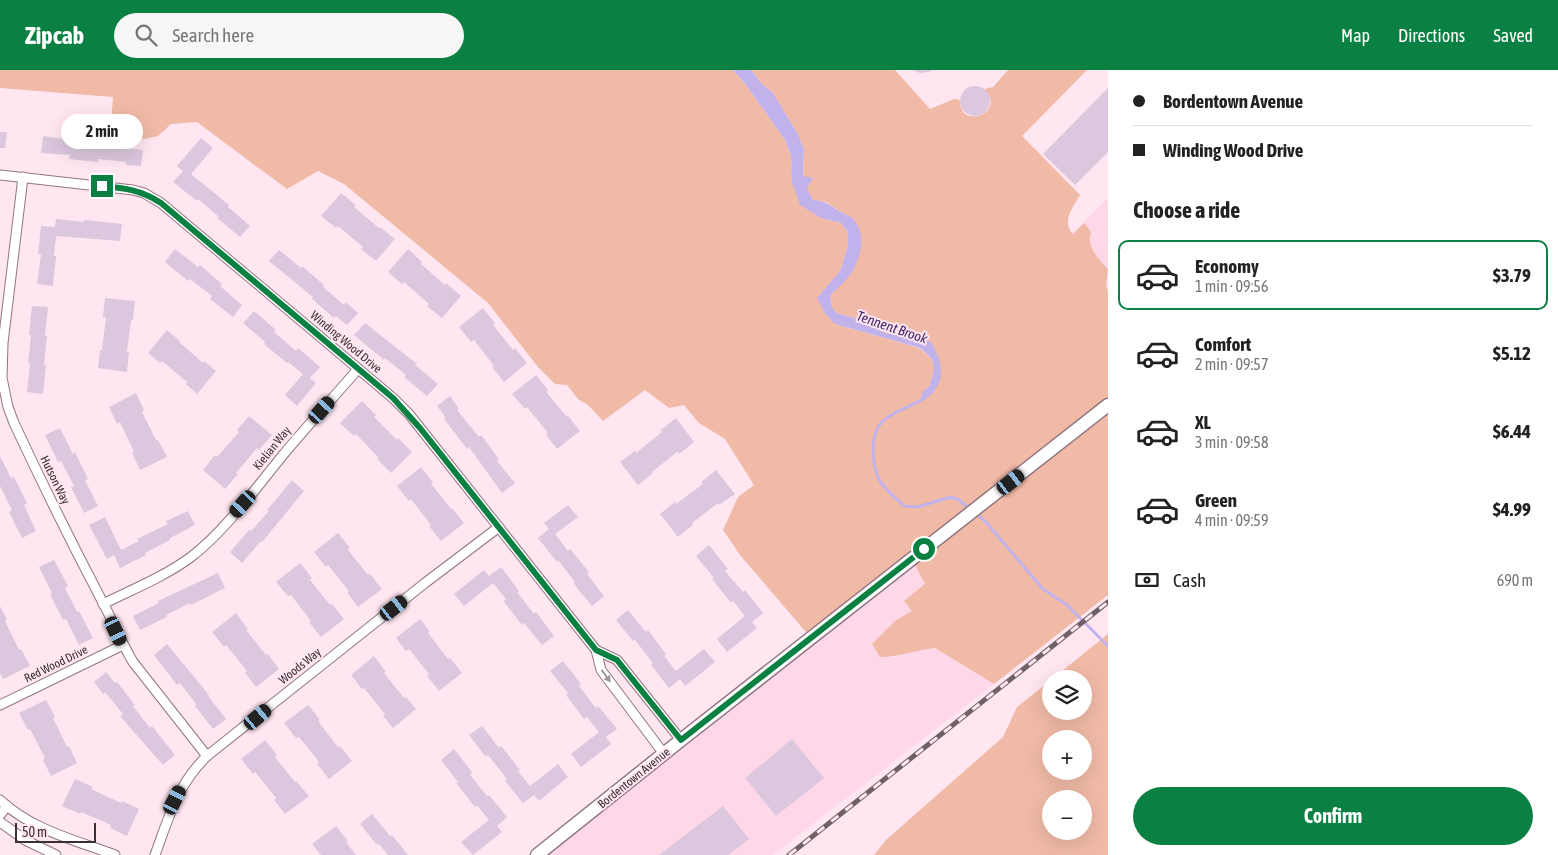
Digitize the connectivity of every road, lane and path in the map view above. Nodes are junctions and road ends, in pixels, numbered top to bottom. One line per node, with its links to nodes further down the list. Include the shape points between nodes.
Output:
1 (0, 175): 2 (street, Winding Wood Drive)
2 (23, 177): 3 (street, Winding Wood Drive, via 121,188 150,196); 6 (street, Hutson Way, via 3,343 4,393 14,423)
3 (358, 369): 5 (street, Winding Wood Drive, via 409,414); 6 (street, Kielian Way, via 208,543 168,573)
4 (1108, 405): 10 (main road, Bordentown Avenue)
5 (499, 527): 8 (street, Winding Wood Drive); 12 (street, Woods Way)
6 (103, 604): 7 (street, Hutson Way)
7 (123, 645): 9 (street, Red Wood Drive); 12 (street, Hutson Way)
8 (596, 650): 10 (street, Winding Wood Drive, via 617,660); 11 (street, Winding Wood Drive, one-way to 11, via 601,670)
9 (0, 705)
10 (681, 740): 11 (main road, Bordentown Avenue)
11 (664, 754): 19 (main road, Bordentown Avenue)
12 (207, 756): 18 (street, Woods Way, via 184,783 175,800)
13 (3, 803): 14 (street); 17 (street, via 51,832)
14 (0, 815)
15 (0, 822): 16 (street, via 25,840)
16 (56, 855)
17 (115, 855)
18 (155, 855)
19 (537, 855)

